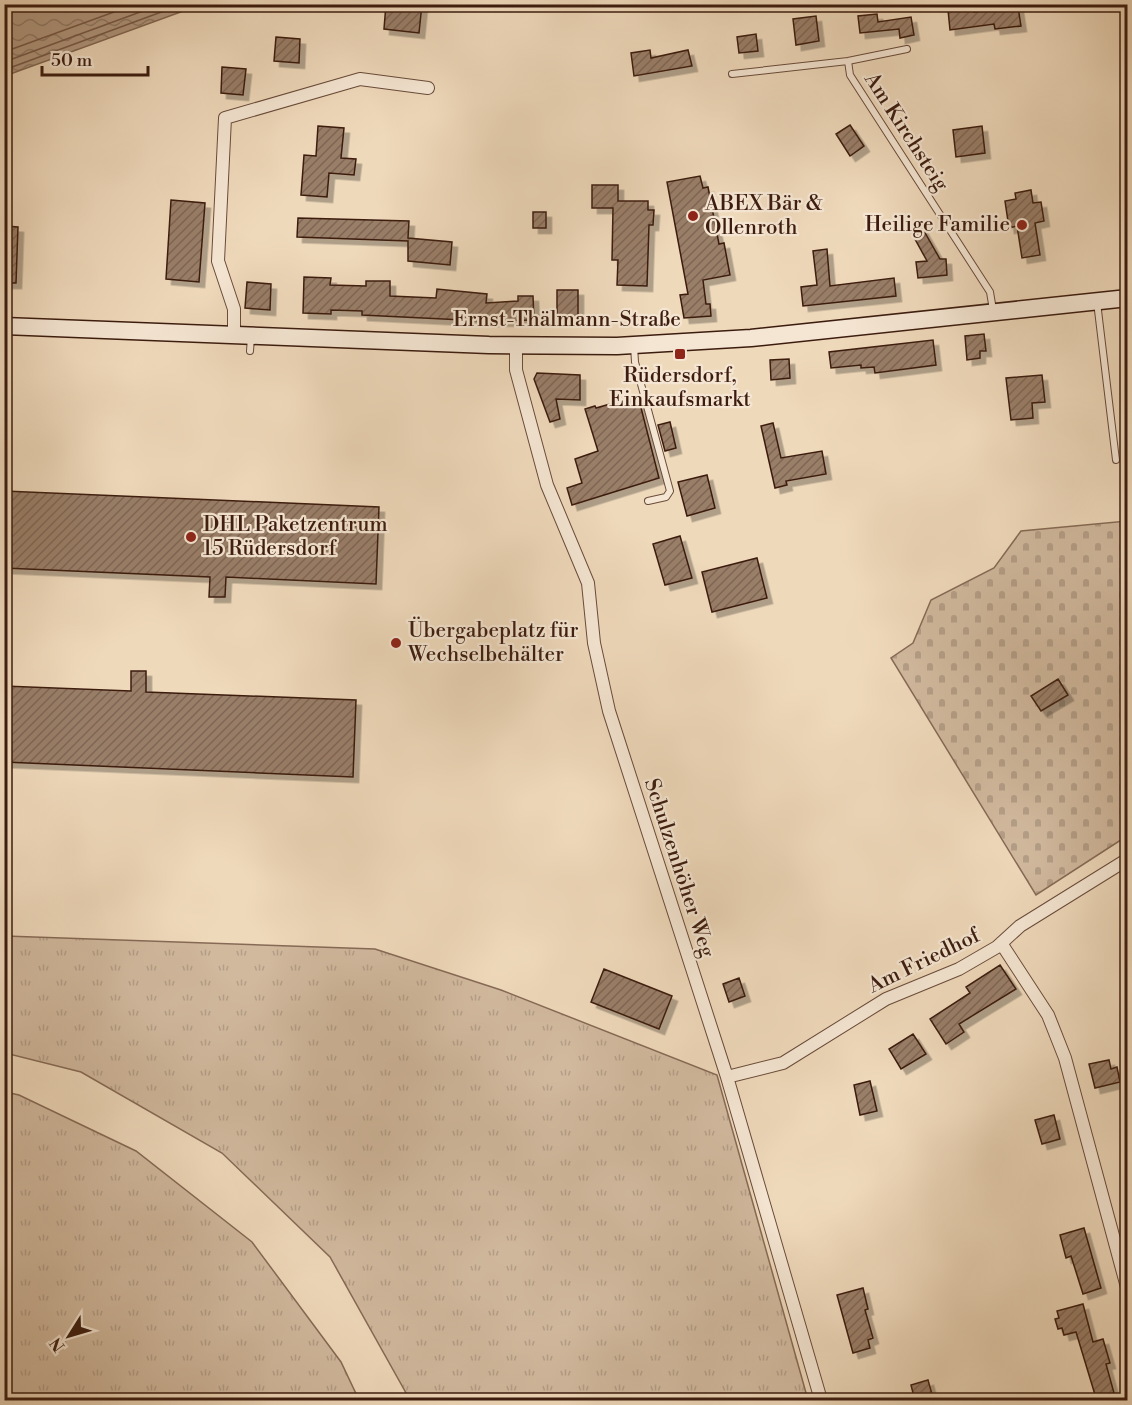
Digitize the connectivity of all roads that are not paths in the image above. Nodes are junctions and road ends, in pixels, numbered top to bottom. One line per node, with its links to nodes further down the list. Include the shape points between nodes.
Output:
1 (907, 49): 2 (lane, Am Kirchsteig)
2 (848, 61): 3 (lane, Am Kirchsteig); 7 (lane, Am Kirchsteig, via 850,75 990,292)
3 (732, 74)
4 (428, 87): 9 (street, via 360,79 225,118 218,261)
5 (1128, 298): 6 (main road, Ernst-Thälmann-Straße)
6 (1097, 301): 7 (main road, Ernst-Thälmann-Straße); 12 (lane)
7 (993, 312): 10 (main road, Ernst-Thälmann-Straße, via 751,338)
8 (4, 326): 9 (main road, Ernst-Thälmann-Straße)
9 (245, 341): 11 (main road, Ernst-Thälmann-Straße)
10 (634, 345): 11 (main road, Ernst-Thälmann-Straße); 13 (lane, via 635,362 670,491 666,497)
11 (516, 346): 16 (street, Schulzenhöher Weg, via 516,370 547,485 588,583 594,643 609,711)
12 (1116, 460)
13 (648, 501)
14 (1128, 859): 15 (street, Am Friedhof, via 1020,926)
15 (1001, 943): 16 (street, Am Friedhof, via 959,969 886,999 783,1063); 17 (street, via 1048,1015 1065,1058)
16 (727, 1077): 18 (street, Schulzenhöher Weg)
17 (1128, 1291)
18 (821, 1401)

